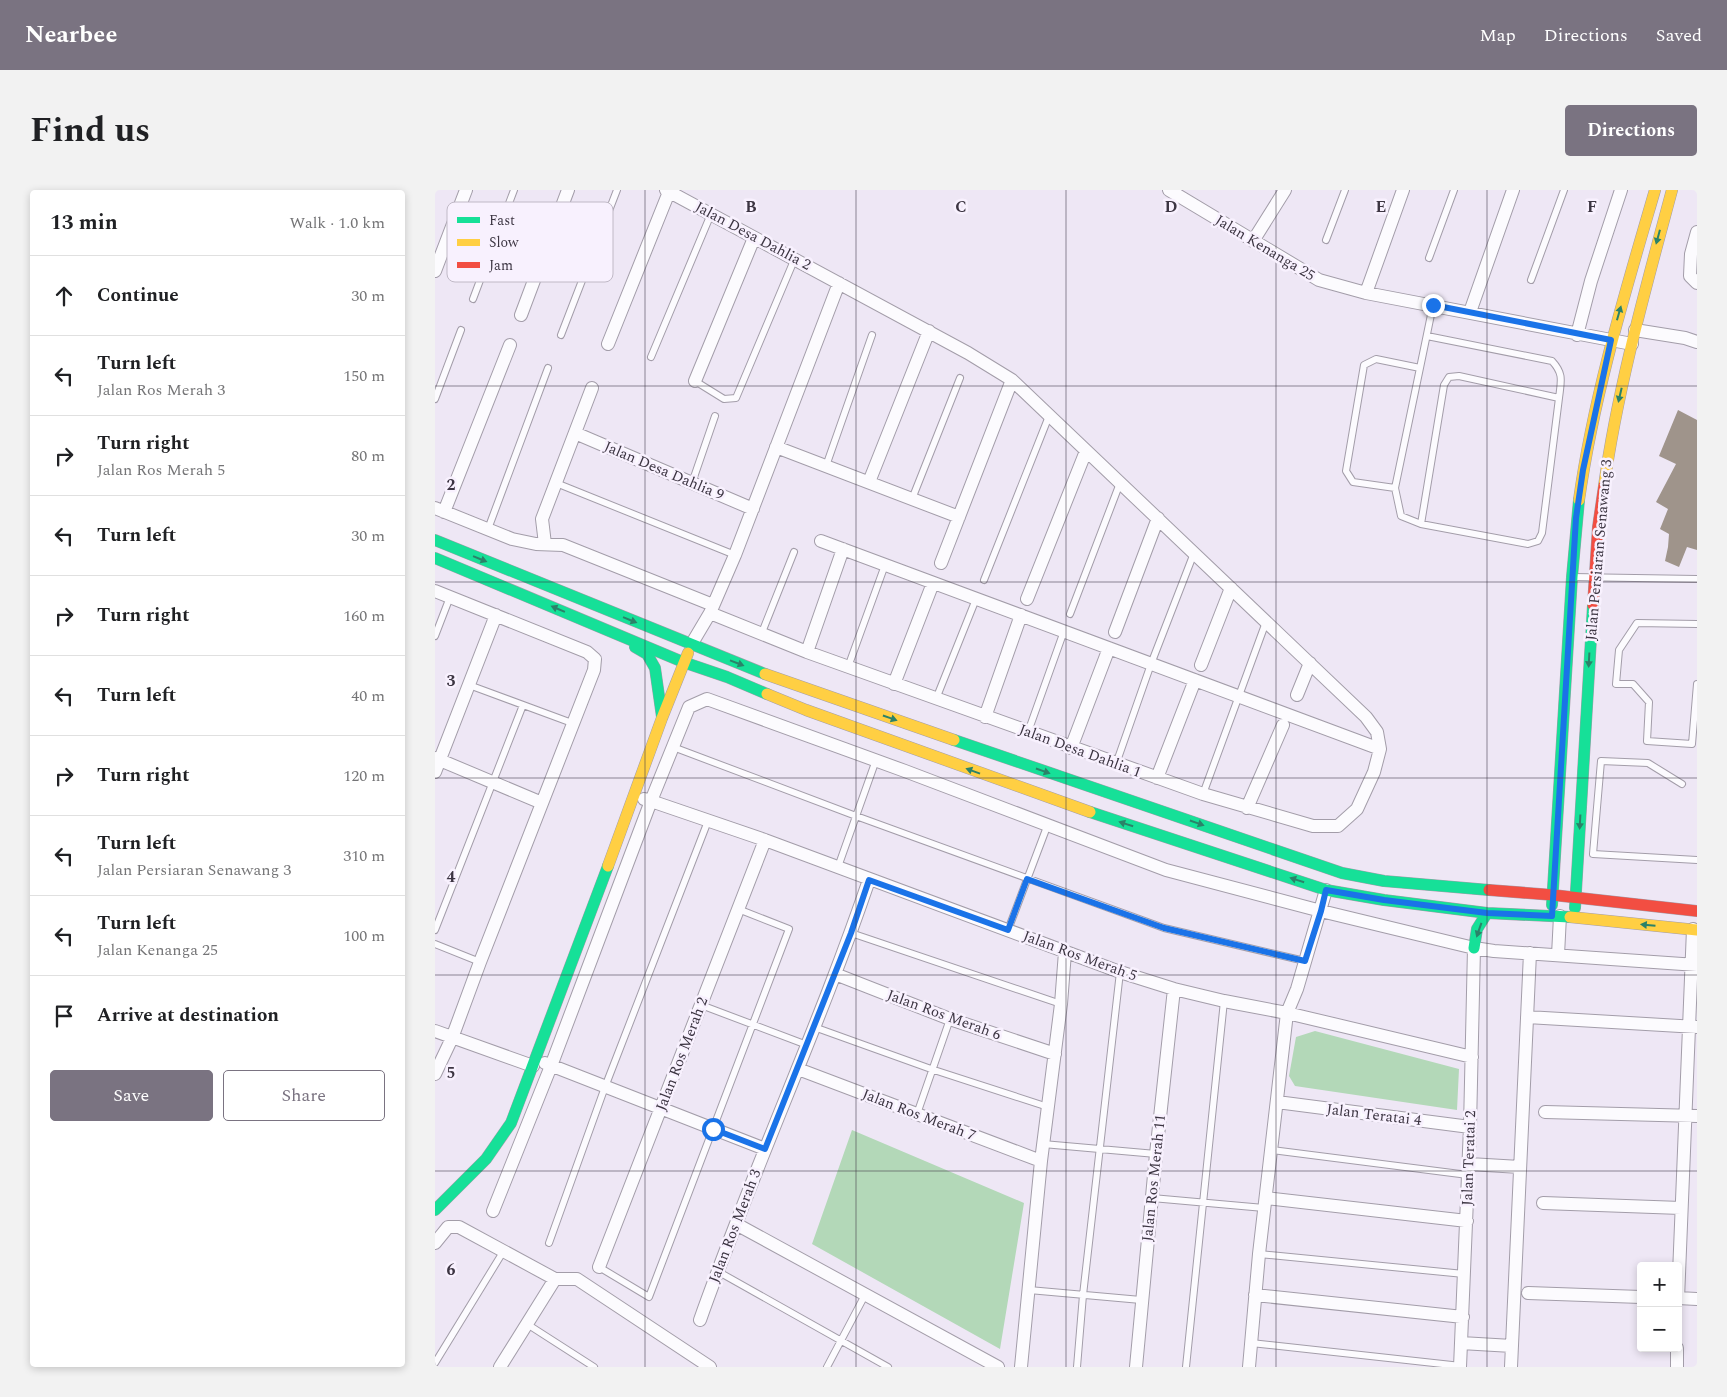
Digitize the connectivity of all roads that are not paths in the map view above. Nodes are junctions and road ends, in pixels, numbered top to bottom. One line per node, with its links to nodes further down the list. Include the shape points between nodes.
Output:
1 (466, 190): 16 (street)
2 (514, 190): 17 (lane)
3 (568, 190): 18 (street)
4 (617, 190): 19 (lane)
5 (1169, 190): 25 (street, Jalan Kenanga 25)
6 (1285, 190): 25 (street)
7 (1345, 190): 24 (lane)
8 (1403, 190): 35 (street)
9 (1454, 190): 27 (lane)
10 (1513, 190): 38 (street)
11 (1564, 190): 29 (lane)
12 (1621, 190): 43 (street)
13 (1655, 190): 47 (street, Jalan Persiaran Senawang 3, one-way to 13)
14 (1671, 190): 41 (street, Jalan Persiaran Senawang 3, one-way to 41)
15 (667, 191): 20 (street, Jalan Desa Dahlia 2); 49 (street)
16 (461, 202)
17 (510, 202)
18 (564, 202)
19 (612, 202)
20 (711, 214): 22 (street, Jalan Desa Dahlia 2); 52 (lane)
21 (1697, 232): 34 (street, via 1690,276)
22 (754, 238): 26 (street, Jalan Desa Dahlia 2); 56 (street)
23 (447, 240): 28 (street)
24 (1326, 240)
25 (1253, 241): 35 (street, Jalan Kenanga 25, via 1319,280)
26 (795, 258): 33 (street, Jalan Desa Dahlia 2); 56 (lane, via 737,398 724,398)
27 (1429, 258)
28 (435, 271)
29 (1531, 280)
30 (480, 282): 36 (lane)
31 (534, 282): 39 (street)
32 (581, 282): 44 (lane)
33 (839, 283): 42 (street, Jalan Desa Dahlia 2); 64 (street)
34 (1697, 283)
35 (1366, 293): 37 (street, Jalan Kenanga 25)
36 (473, 300)
37 (1433, 305): 38 (street, Jalan Kenanga 25); 46 (lane)
38 (1470, 312): 43 (street, Jalan Kenanga 25)
39 (521, 316)
40 (461, 330): 60 (lane)
41 (1635, 330): 48 (street); 50 (street, Jalan Persiaran Senawang 3)
42 (929, 331): 57 (street, Jalan Desa Dahlia 2); 67 (street)
43 (1576, 334): 47 (street, Jalan Kenanga 25)
44 (561, 335)
45 (873, 335): 66 (lane)
46 (1427, 336): 54 (lane); 59 (lane, via 1552,361 1560,370)
47 (1611, 340): 50 (street, Jalan Kenanga 25); 89 (street, Jalan Persiaran Senawang 3, via 1583,470)
48 (1697, 342)
49 (608, 344)
50 (1632, 344): 90 (street, Jalan Persiaran Senawang 3, one-way to 90, via 1611,436 1598,527)
51 (509, 345): 74 (street)
52 (651, 358)
53 (548, 368): 78 (lane)
54 (1420, 368): 71 (lane); 71 (lane, via 1376,359 1364,365 1346,471 1353,482)
55 (960, 378): 72 (lane)
56 (695, 380)
57 (1012, 380): 62 (street, Jalan Desa Dahlia 2); 75 (street)
58 (593, 388): 63 (street)
59 (1559, 398): 77 (lane, via 1459,376 1449,377 1444,385); 77 (lane, via 1542,533 1538,541 1527,544)
60 (435, 400)
61 (715, 416): 69 (lane)
62 (1049, 416): 65 (street, Jalan Desa Dahlia 2); 92 (lane)
63 (575, 433): 68 (street); 69 (street, Jalan Desa Dahlia 9)
64 (776, 447): 66 (street); 73 (street)
65 (1086, 450): 70 (street, Jalan Desa Dahlia 2); 98 (street)
66 (826, 466): 67 (street)
67 (869, 482): 72 (street)
68 (556, 483): 81 (street, via 542,519); 85 (lane)
69 (692, 483): 73 (street, Jalan Desa Dahlia 9)
70 (1120, 483): 76 (street, Jalan Desa Dahlia 2); 100 (lane)
71 (1395, 488): 77 (lane, via 1401,516)
72 (912, 499): 75 (street)
73 (753, 509): 85 (street)
74 (439, 510): 78 (street)
75 (959, 517): 87 (street)
76 (1157, 518): 84 (street, Jalan Desa Dahlia 2); 107 (street)
77 (1421, 524)
78 (488, 530): 81 (street, via 512,539)
79 (435, 540): 110 (street, one-way to 110)
80 (821, 541): 82 (street)
81 (545, 544): 99 (street, Jalan Desa Dahlia 1, via 563,545)
82 (843, 549): 88 (street); 112 (street)
83 (795, 552): 108 (lane)
84 (1194, 553): 94 (street, Jalan Desa Dahlia 2); 115 (lane)
85 (735, 555): 99 (street)
86 (435, 558): 105 (street, one-way to 86)
87 (941, 563)
88 (885, 565): 93 (street); 117 (lane)
89 (1572, 577): 90 (lane); 155 (street, Jalan Persiaran Senawang 3)
90 (1595, 577): 91 (lane); 156 (street, Jalan Persiaran Senawang 3, one-way to 156)
91 (1697, 579)
92 (984, 580)
93 (933, 583): 97 (street); 121 (street)
94 (1231, 588): 103 (street, Jalan Desa Dahlia 2); 116 (street)
95 (435, 591): 96 (street)
96 (450, 597): 102 (street); 109 (lane)
97 (976, 599): 101 (street); 125 (lane)
98 (1027, 599)
99 (711, 609): 108 (street, Jalan Desa Dahlia 1); 110 (street)
100 (1070, 614)
101 (1021, 615): 106 (street); 127 (street)
102 (496, 616): 120 (street); 129 (street, via 587,652 595,659 594,670)
103 (1266, 622): 114 (street, Jalan Desa Dahlia 2); 124 (lane)
104 (1697, 624): 122 (lane, via 1637,623 1619,650 1615,684 1633,684 1649,702 1647,741 1692,744)
105 (607, 630): 113 (street); 128 (street, via 647,654 655,668)
106 (1064, 631): 111 (street); 131 (lane)
107 (1115, 632)
108 (761, 635): 112 (street, Jalan Desa Dahlia 1)
109 (435, 636)
110 (691, 646): 113 (street); 155 (street, one-way to 155, via 789,684 1342,873 1384,881)
111 (1109, 648): 115 (street); 133 (street)
112 (807, 652): 117 (street, Jalan Desa Dahlia 1)
113 (683, 662): 118 (street); 128 (street)
114 (1310, 663): 123 (street); 134 (street, Jalan Desa Dahlia 2, via 1366,717 1377,732)
115 (1151, 664): 119 (street); 137 (lane)
116 (1201, 664)
117 (848, 667): 121 (street, Jalan Desa Dahlia 1)
118 (727, 677): 128 (street, via 691,678); 154 (street, one-way to 118, via 1048,798 806,710)
119 (1195, 680): 124 (street); 138 (street)
120 (469, 684): 126 (lane); 136 (street)
121 (894, 684): 125 (street, Jalan Desa Dahlia 1)
122 (1697, 684)
123 (1297, 695)
124 (1239, 697): 134 (street); 141 (lane)
125 (936, 699): 127 (street, Jalan Desa Dahlia 1)
126 (523, 705): 129 (lane); 139 (lane)
127 (985, 717): 131 (street, Jalan Desa Dahlia 1)
128 (662, 718): 142 (street)
129 (572, 723): 144 (street)
130 (1283, 725): 145 (street)
131 (1027, 732): 133 (street, Jalan Desa Dahlia 1)
132 (673, 746): 135 (street, via 689,707 707,699); 143 (street); 146 (lane)
133 (1071, 748): 137 (street, Jalan Desa Dahlia 1)
134 (1380, 750): 145 (street, Jalan Desa Dahlia 1, via 1357,809 1338,826 1313,826)
135 (876, 760): 146 (lane); 148 (street)
136 (437, 763): 139 (street)
137 (1116, 764): 138 (street, Jalan Desa Dahlia 1)
138 (1157, 778): 141 (street, Jalan Desa Dahlia 1)
139 (493, 782): 144 (street); 164 (lane)
140 (1682, 784): 150 (lane, via 1648,763 1601,761 1593,854)
141 (1203, 794): 145 (street, Jalan Desa Dahlia 1)
142 (634, 796): 143 (street, Jalan Ros Merah 5); 192 (street)
143 (651, 801): 147 (street, Jalan Ros Merah 5); 194 (street)
144 (542, 803): 173 (street)
145 (1247, 808)
146 (856, 816): 151 (lane); 152 (lane)
147 (709, 821): 149 (street, Jalan Ros Merah 5); 197 (lane)
148 (1048, 824): 152 (lane); 158 (street, via 1166,870)
149 (765, 840): 151 (street, Jalan Ros Merah 5); 157 (street, Jalan Ros Merah 2)
150 (1697, 860)
151 (837, 868): 153 (street, Jalan Ros Merah 5)
152 (1027, 879): 165 (lane); 172 (lane, via 1164,928)
153 (869, 880): 165 (street, Jalan Ros Merah 5); 166 (street, Jalan Ros Merah 3)
154 (1326, 890): 158 (street); 160 (street)
155 (1553, 895): 156 (street); 161 (street, Jalan Persiaran Senawang 3)
156 (1576, 897): 159 (street); 162 (street, Jalan Persiaran Senawang 3)
157 (738, 909): 180 (street, Jalan Ros Merah 2); 184 (lane, via 789,929)
158 (1321, 911): 168 (street); 172 (street)
159 (1697, 911)
160 (1487, 913): 161 (street); 168 (street, one-way to 168, via 1477,929)
161 (1556, 916): 162 (street); 171 (street)
162 (1574, 918): 163 (street, one-way to 162)
163 (1695, 929): 174 (street)
164 (435, 930)
165 (1008, 930): 169 (street, Jalan Ros Merah 5)
166 (851, 933): 176 (street, Jalan Ros Merah 3); 179 (lane)
167 (435, 944): 173 (lane)
168 (1475, 948): 170 (street); 191 (street, Jalan Teratai 2)
169 (1065, 952): 175 (street, Jalan Ros Merah 5); 179 (street)
170 (1530, 953): 171 (street); 182 (street)
171 (1558, 955): 174 (street)
172 (1305, 961): 181 (street)
173 (480, 962): 188 (street)
174 (1694, 965): 186 (street)
175 (1120, 972): 177 (street, Jalan Ros Merah 5); 208 (lane)
176 (835, 974): 183 (street, Jalan Ros Merah 6); 185 (street, Jalan Ros Merah 3)
177 (1174, 989): 178 (street, Jalan Ros Merah 5); 210 (street, Jalan Ros Merah 11)
178 (1224, 1002): 181 (street, Jalan Ros Merah 5); 215 (lane)
179 (1061, 1004): 190 (street)
180 (701, 1005): 184 (lane); 200 (street, Jalan Ros Merah 2)
181 (1287, 1013): 191 (street, Jalan Ros Merah 5); 198 (street)
182 (1527, 1017): 186 (street); 212 (street)
183 (950, 1019): 190 (street, Jalan Ros Merah 6); 196 (lane)
184 (753, 1024): 189 (lane); 205 (lane)
185 (814, 1027): 189 (street, Jalan Ros Merah 3); 196 (lane)
186 (1693, 1027): 203 (street)
187 (435, 1031): 188 (street)
188 (452, 1038): 192 (street); 193 (street)
189 (807, 1045): 195 (street, Jalan Ros Merah 3)
190 (1055, 1054): 199 (street)
191 (1472, 1057): 204 (street, Jalan Teratai 2)
192 (534, 1062): 194 (street); 219 (street, via 501,1142 487,1161)
193 (437, 1066)
194 (551, 1066): 197 (street); 220 (street)
195 (798, 1069): 202 (street, Jalan Ros Merah 7); 207 (street, Jalan Ros Merah 3)
196 (931, 1069): 199 (lane); 202 (lane)
197 (605, 1087): 200 (street); 224 (lane)
198 (1277, 1102): 204 (street, Jalan Teratai 4); 209 (street)
199 (1048, 1107): 206 (street)
200 (661, 1108): 205 (street); 228 (street, Jalan Ros Merah 2)
201 (1545, 1112): 203 (street)
202 (917, 1114): 211 (street, Jalan Ros Merah 7)
203 (1691, 1115): 218 (street)
204 (1470, 1127): 213 (street, Jalan Teratai 2)
205 (713, 1129): 207 (street); 228 (lane, via 649,1297)
206 (1043, 1144): 208 (lane); 211 (street)
207 (765, 1149): 222 (street, Jalan Ros Merah 3)
208 (1100, 1149): 210 (lane); 235 (lane)
209 (1272, 1150): 213 (lane); 216 (street)
210 (1156, 1154): 214 (street, Jalan Ros Merah 11)
211 (1041, 1160): 232 (street)
212 (1520, 1167): 213 (street); 247 (street)
213 (1469, 1170): 221 (street, Jalan Teratai 2)
214 (1152, 1198): 215 (lane); 240 (street, Jalan Ros Merah 11)
215 (1203, 1202): 216 (lane); 261 (lane)
216 (1265, 1203): 221 (street); 226 (street)
217 (1543, 1203): 218 (street)
218 (1681, 1208): 227 (street)
219 (435, 1210)
220 (493, 1211)
221 (1467, 1220): 230 (street, Jalan Teratai 2)
222 (736, 1224): 229 (street, Jalan Ros Merah 3); 234 (street)
223 (435, 1243): 225 (street, via 448,1227 459,1227)
224 (549, 1243)
225 (503, 1252): 231 (street); 249 (lane)
226 (1259, 1254): 230 (lane); 236 (street)
227 (1679, 1262)
228 (599, 1267)
229 (717, 1271): 242 (street, Jalan Ros Merah 3); 244 (lane)
230 (1464, 1274): 241 (street, Jalan Teratai 2)
231 (555, 1279): 243 (street); 250 (street, via 577,1279)
232 (1029, 1290): 235 (lane); 258 (street)
233 (1528, 1293): 237 (street)
234 (865, 1295): 244 (lane); 257 (street)
235 (1083, 1295): 240 (lane); 259 (lane)
236 (1255, 1295): 241 (street); 246 (street)
237 (1637, 1297)
238 (1682, 1298): 239 (street)
239 (1697, 1298)
240 (1141, 1300): 260 (street, Jalan Ros Merah 11)
241 (1463, 1317): 245 (street, Jalan Teratai 2)
242 (700, 1320)
243 (527, 1324): 252 (street); 253 (lane)
244 (840, 1340): 255 (lane); 256 (lane)
245 (1461, 1343): 247 (street); 251 (street, Jalan Teratai 2)
246 (1251, 1344): 251 (lane); 262 (street)
247 (1512, 1346): 263 (street)
248 (1677, 1352): 264 (street)
249 (435, 1363)
250 (693, 1363): 254 (street)
251 (1461, 1366)
252 (500, 1367)
253 (594, 1367)
254 (710, 1367)
255 (827, 1367)
256 (888, 1367)
257 (998, 1367)
258 (1021, 1367)
259 (1077, 1367)
260 (1136, 1367)
261 (1185, 1367)
262 (1249, 1367)
263 (1511, 1367)
264 (1677, 1367)

